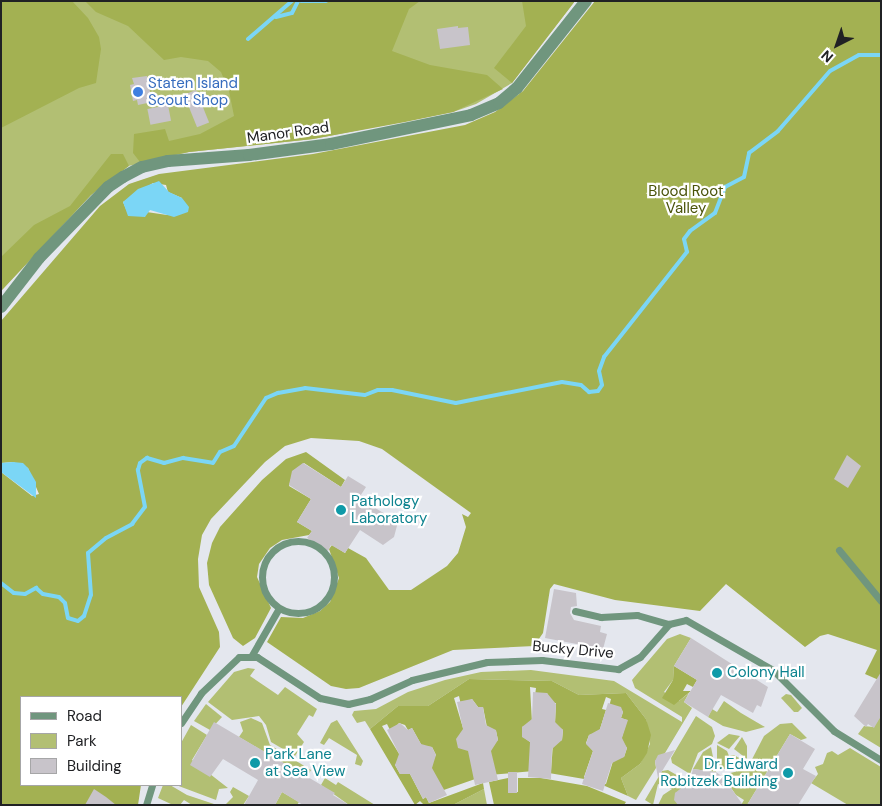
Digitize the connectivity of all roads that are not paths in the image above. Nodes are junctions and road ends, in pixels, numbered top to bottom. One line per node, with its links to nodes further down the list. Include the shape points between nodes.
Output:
1 (586, 1): 2 (street, Manor Road, via 517,88 498,103 471,115 331,144 249,156 168,161 142,167 103,192 39,258)
2 (1, 307)
3 (839, 550): 4 (lane)
4 (881, 601)
5 (279, 608): 5 (lane, via 268,597 262,582 266,560 277,548 292,542 316,546 328,557 334,572 329,596 310,611 294,613); 8 (lane)
6 (575, 611): 7 (lane, via 601,617 637,615)
7 (669, 624): 8 (lane, Bucky Drive, via 640,658 618,669 542,660 487,662 412,680 370,699 348,704 320,698); 10 (lane, via 686,620 695,623 773,670 834,731)
8 (249, 655): 9 (lane, via 233,661 214,679)
9 (182, 722)
10 (881, 760)
11 (152, 786): 12 (lane)
12 (146, 805)

